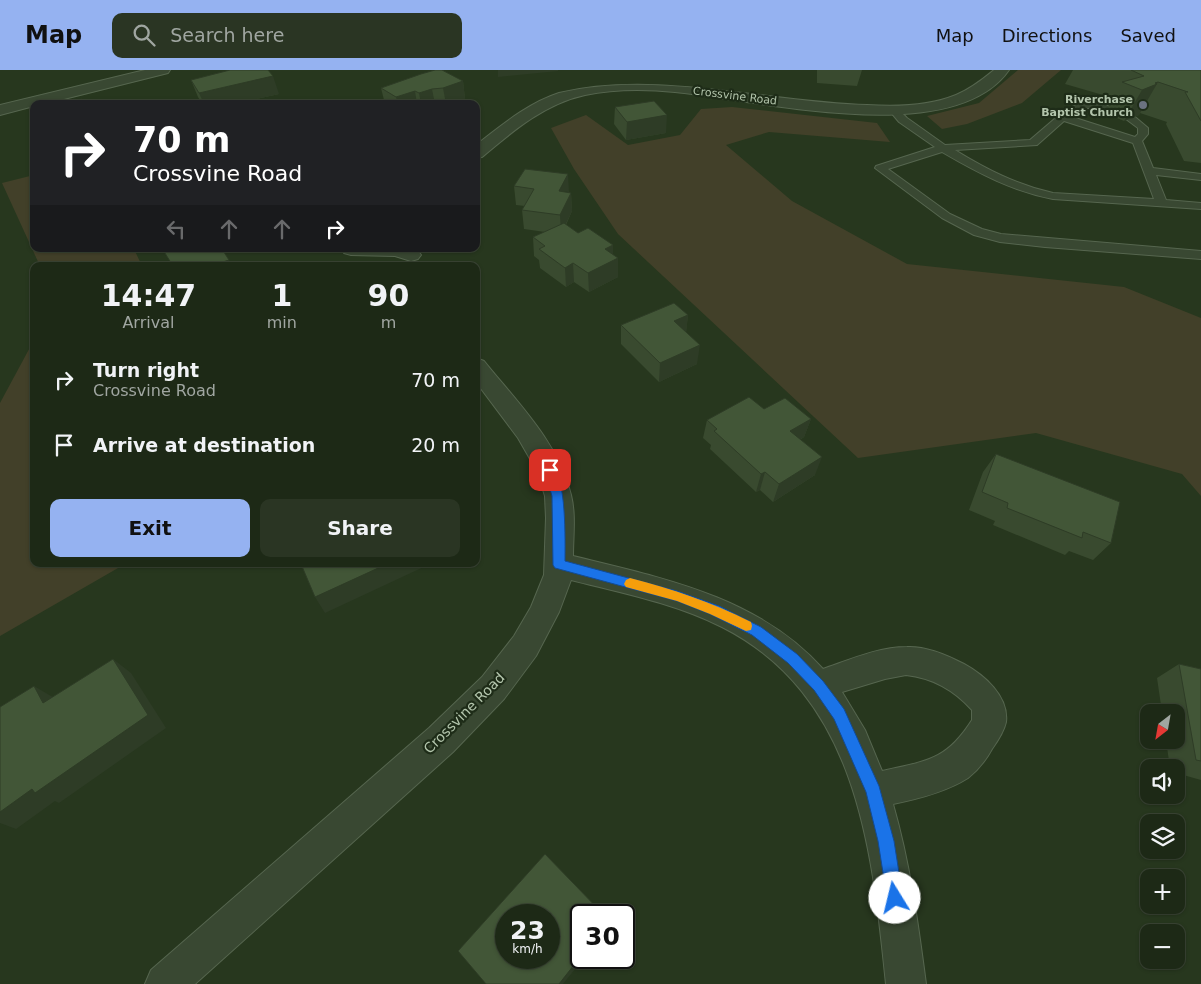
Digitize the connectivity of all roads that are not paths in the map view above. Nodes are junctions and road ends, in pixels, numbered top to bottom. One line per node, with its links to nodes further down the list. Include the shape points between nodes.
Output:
1 (163, 70): 3 (street)
2 (1002, 70): 6 (street, Crossvine Road, via 981,88 951,102)
3 (41, 100)
4 (30, 103): 5 (street)
5 (0, 110)
6 (894, 110): 11 (lane); 12 (street, Crossvine Road, via 826,107 649,85 618,86 581,91 540,106)
7 (1112, 110): 8 (lane, via 1088,103 1074,106)
8 (1062, 117): 10 (lane); 11 (lane, via 1033,142)
9 (1130, 118): 10 (lane, via 1142,125 1144,135)
10 (1138, 141): 13 (lane)
11 (943, 148): 15 (lane, via 987,174 1034,193); 17 (lane, via 880,168 946,216 978,232 1000,238)
12 (480, 150)
13 (1149, 171): 14 (lane); 15 (lane)
14 (1201, 177)
15 (1162, 204): 16 (lane)
16 (1201, 206)
17 (1201, 254)
18 (480, 371): 19 (street, Crossvine Road, via 527,432 550,470 558,496)
19 (559, 565): 20 (street, via 677,596 715,610 756,631 792,659); 22 (street, Crossvine Road, via 544,612 525,646 493,688 441,740)
20 (818, 686): 21 (street, via 839,714); 21 (street, via 906,661 926,663 949,672 978,691 988,708 989,724 966,757 944,773)
21 (874, 791): 23 (street, via 886,841)
22 (165, 984)
23 (906, 984)

